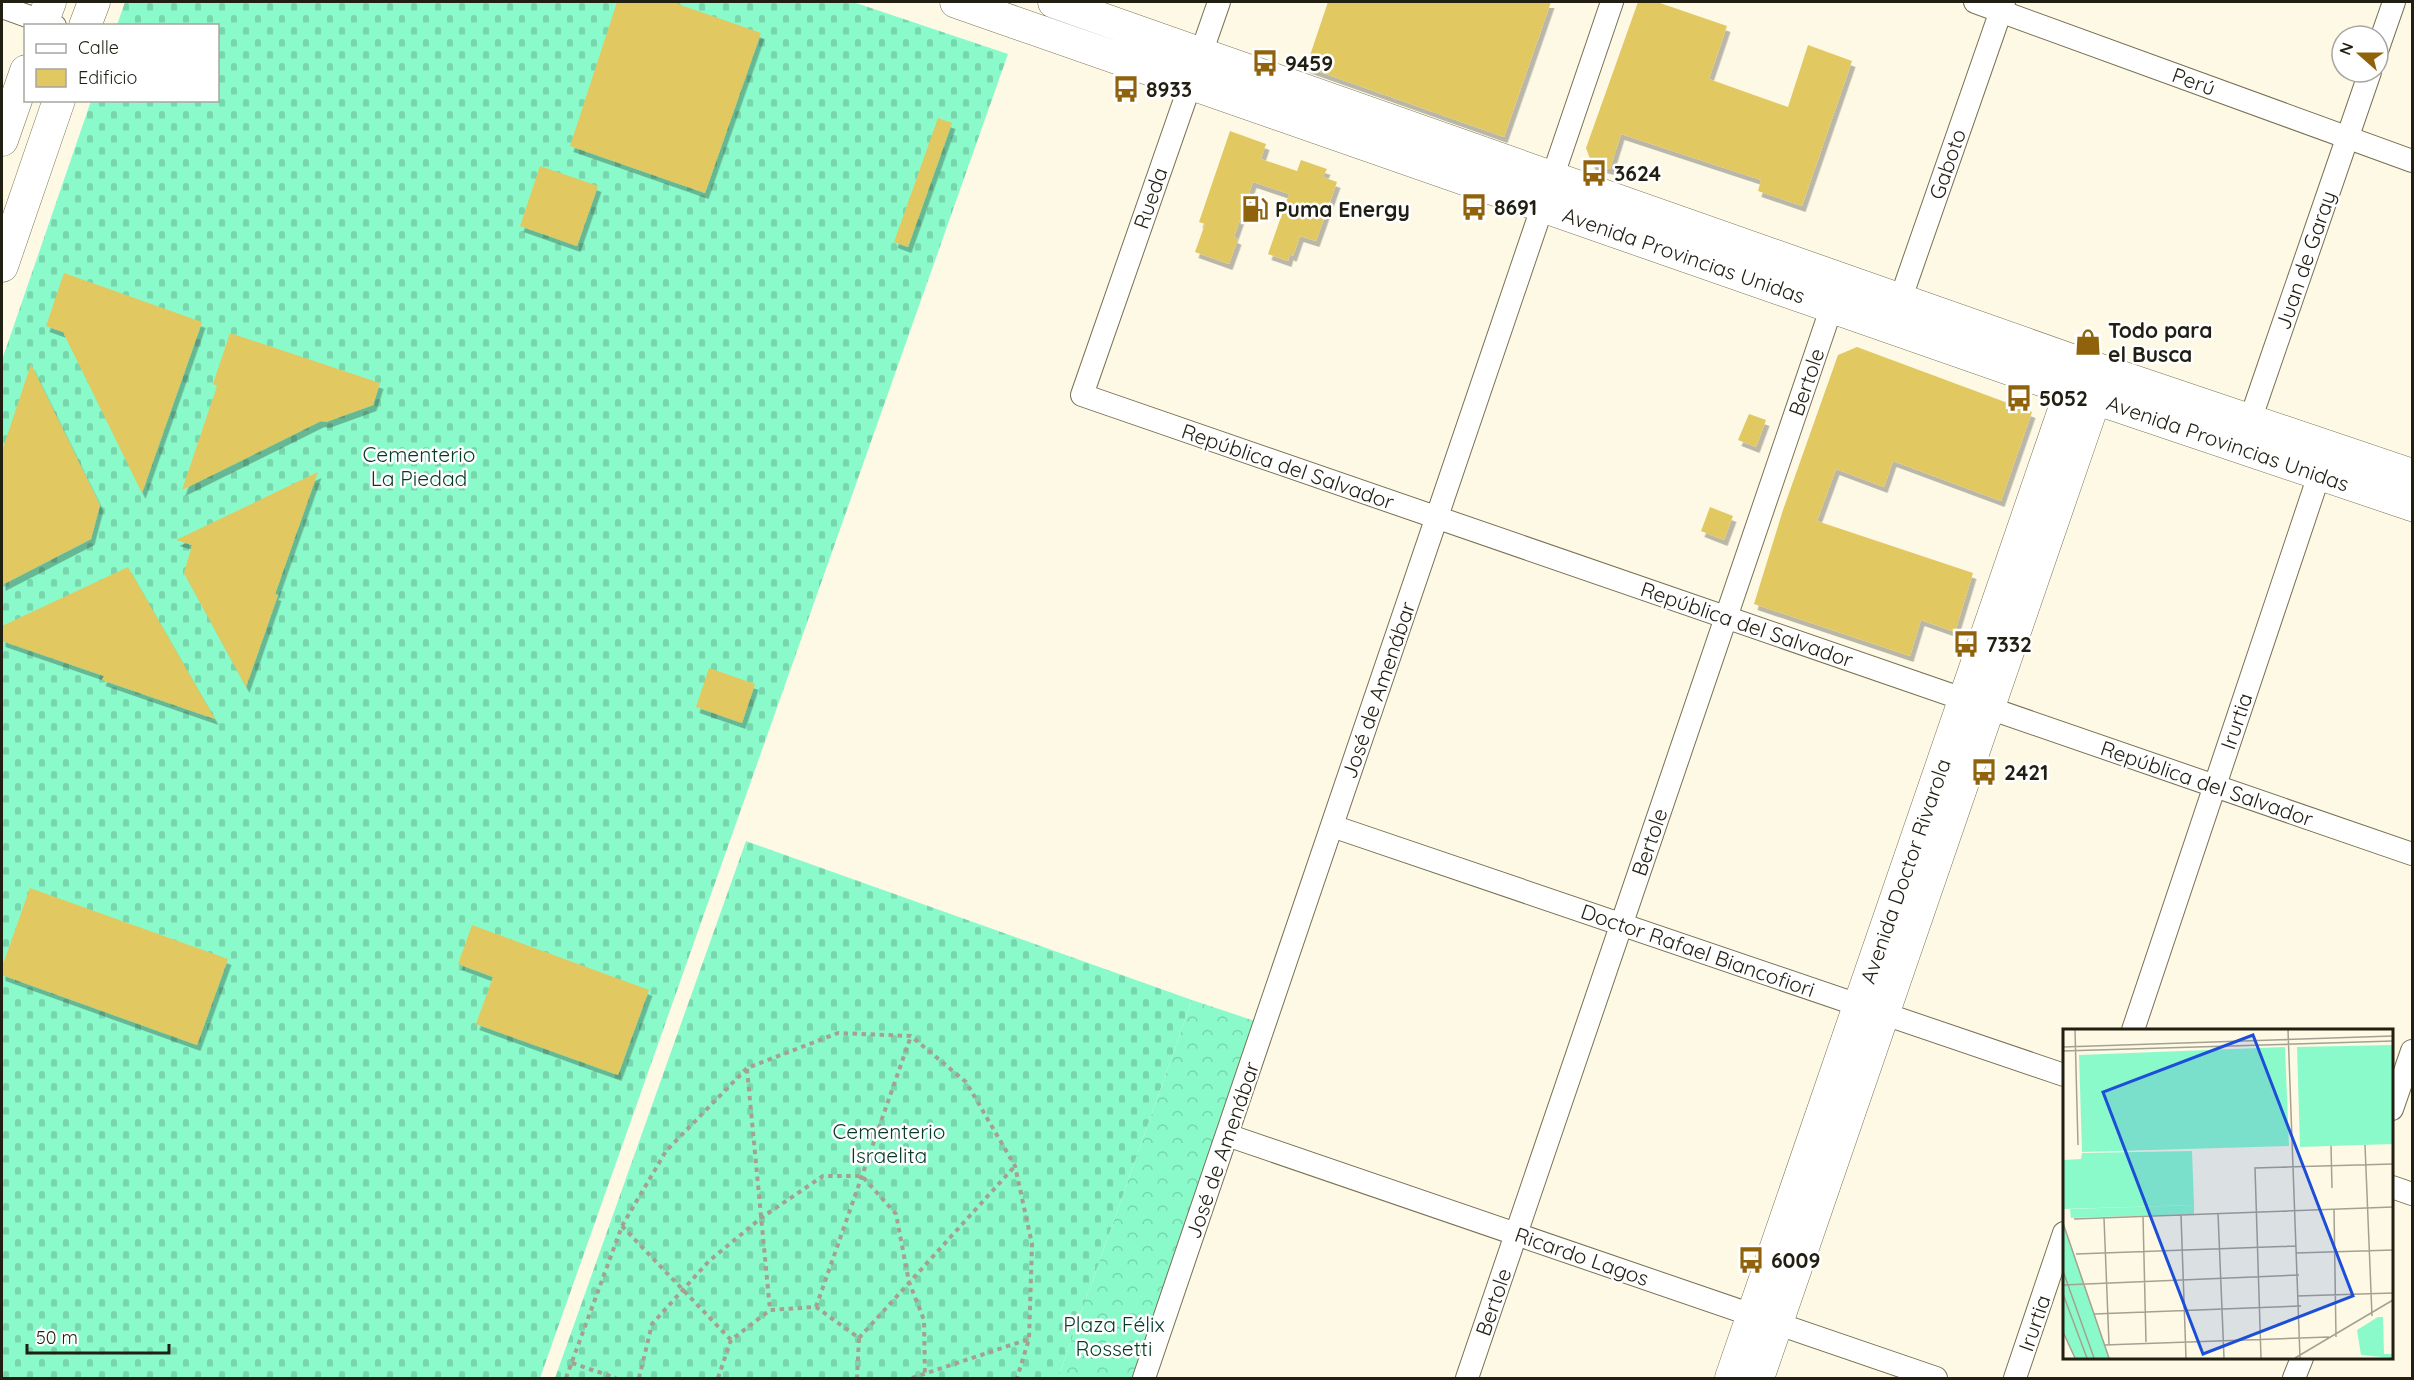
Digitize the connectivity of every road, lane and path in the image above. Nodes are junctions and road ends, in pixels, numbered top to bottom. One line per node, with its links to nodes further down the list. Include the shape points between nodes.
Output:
1 (94, 2): 11 (main road)
2 (957, 2): 15 (main road, Avenida Provincias Unidas)
3 (1054, 2): 13 (main road, Avenida Provincias Unidas)
4 (1219, 2): 13 (street, Rueda)
5 (1612, 2): 21 (street, José de Amenábar)
6 (1975, 2): 8 (street, Perú)
7 (2394, 2): 12 (street)
8 (2002, 6): 18 (street, Perú); 25 (street, Gaboto)
9 (2, 7): 10 (street)
10 (47, 18)
11 (86, 24)
12 (2386, 24)
13 (1201, 52): 15 (street, Rueda); 21 (main road, Avenida Provincias Unidas)
14 (24, 77): 19 (main road)
15 (1191, 82): 22 (main road, Avenida Provincias Unidas); 27 (street, Rueda)
16 (2366, 84): 18 (street, Juan de Garay)
17 (58, 102): 23 (main road)
18 (2347, 137): 20 (street, Perú); 28 (street, Juan de Garay)
19 (2, 140)
20 (2412, 161)
21 (1552, 176): 22 (street, José de Amenábar); 25 (main road, Avenida Provincias Unidas)
22 (1542, 205): 24 (main road, Avenida Provincias Unidas); 32 (street, José de Amenábar)
23 (2, 266)
24 (1832, 306): 25 (main road, Avenida Provincias Unidas); 33 (street, Bertole)
25 (1896, 314): 26 (main road, Avenida Provincias Unidas)
26 (2087, 381): 28 (main road, Avenida Provincias Unidas); 34 (main road, Avenida Doctor Rivarola)
27 (1082, 395): 32 (street, República del Salvador)
28 (2246, 434): 29 (main road, Avenida Provincias Unidas)
29 (2324, 460): 30 (main road, Avenida Provincias Unidas); 31 (main road, Avenida Provincias Unidas); 35 (street, Irurtia)
30 (2412, 475)
31 (2412, 505)
32 (1437, 517): 33 (street, República del Salvador); 36 (street, José de Amenábar)
33 (1726, 617): 34 (street, República del Salvador); 38 (street, Bertole)
34 (1977, 703): 35 (street, República del Salvador); 39 (main road, Avenida Doctor Rivarola)
35 (2215, 786): 37 (street, República del Salvador); 40 (street, Irurtia)
36 (1332, 826): 38 (street, Doctor Rafael Biancofiori); 46 (street, José de Amenábar)
37 (2412, 854)
38 (1621, 924): 39 (street, Doctor Rafael Biancofiori); 53 (street, Bertole)
39 (1871, 1009): 44 (street, Doctor Rafael Biancofiori); 59 (main road, Avenida Doctor Rivarola)
40 (2133, 1029)
41 (911, 1036): 43 (path, via 838,1033); 47 (path, via 966,1082); 48 (path)
42 (2412, 1051): 45 (street)
43 (747, 1068): 51 (path); 52 (path, via 666,1151)
44 (2063, 1076)
45 (2393, 1103)
46 (1227, 1135): 53 (street, Ricardo Lagos); 73 (street, José de Amenábar)
47 (1015, 1166): 55 (path); 61 (path, via 1032,1244)
48 (862, 1176): 51 (path, via 823,1176); 55 (path, via 896,1214); 57 (path)
49 (2393, 1187): 50 (street)
50 (2412, 1194)
51 (761, 1218): 56 (path); 58 (path)
52 (622, 1226): 56 (path); 64 (path)
53 (1516, 1233): 59 (street, Ricardo Lagos); 74 (street, Bertole)
54 (2063, 1236): 78 (street, Irurtia)
55 (909, 1282): 60 (path); 65 (path, via 924,1320)
56 (683, 1290): 62 (path); 68 (path, via 652,1324)
57 (816, 1307): 58 (path); 60 (path)
58 (770, 1310): 62 (path)
59 (1765, 1320): 75 (main road, Avenida Doctor Rivarola); 76 (main road, Avenida Doctor Rivarola); 77 (street, Ricardo Lagos)
60 (859, 1338): 70 (path)
61 (1029, 1339): 65 (path); 72 (path)
62 (731, 1340): 69 (path)
63 (2302, 1359): 79 (street)
64 (572, 1364): 66 (path); 67 (path)
65 (925, 1376): 71 (path)
66 (567, 1378)
67 (616, 1378)
68 (639, 1378)
69 (718, 1378)
70 (857, 1378)
71 (912, 1378)
72 (1017, 1378)
73 (1144, 1378)
74 (1467, 1378)
75 (1731, 1378)
76 (1758, 1378)
77 (1936, 1378)
78 (2015, 1378)
79 (2294, 1378)

